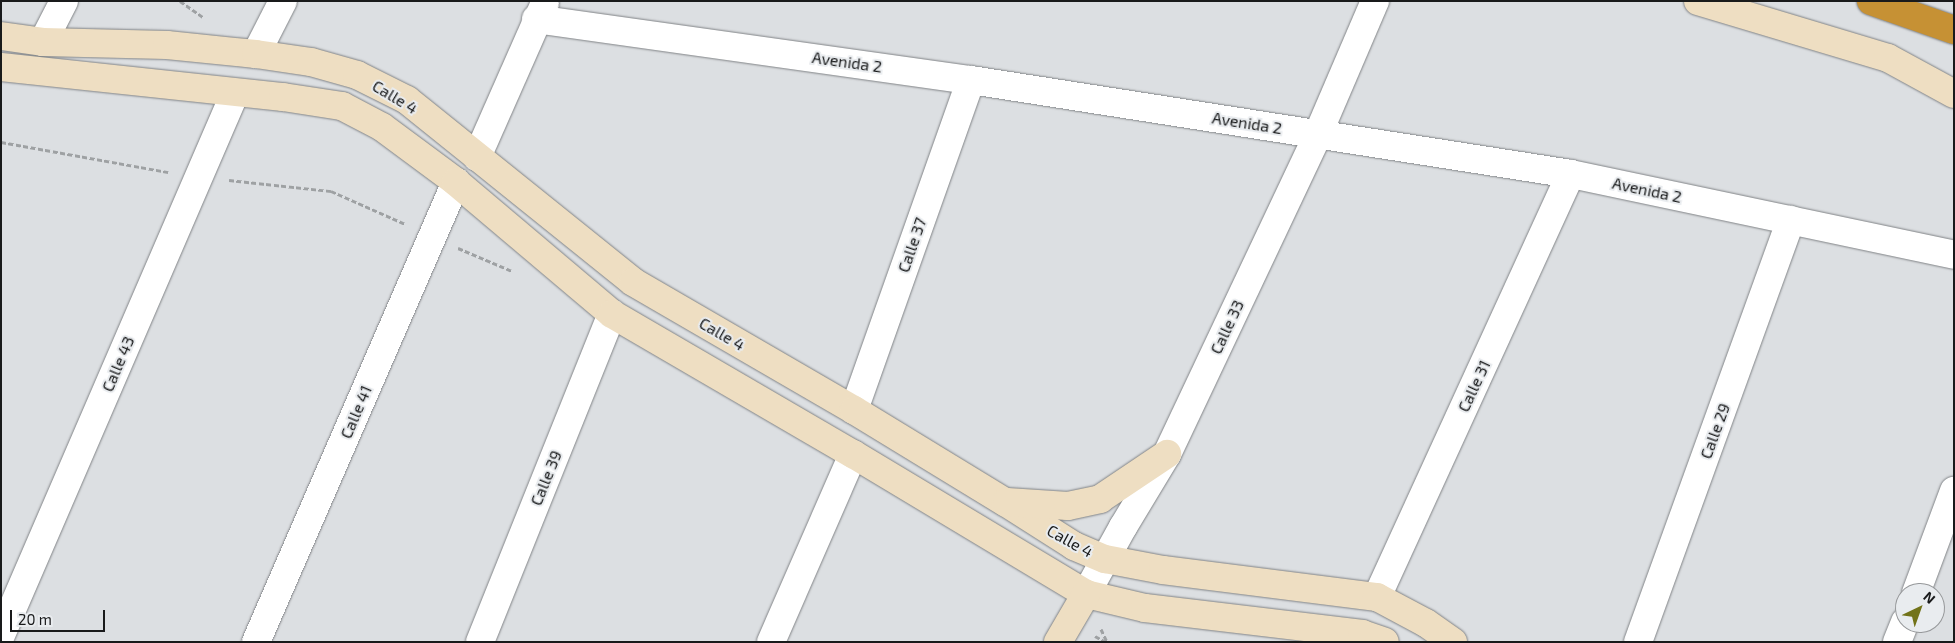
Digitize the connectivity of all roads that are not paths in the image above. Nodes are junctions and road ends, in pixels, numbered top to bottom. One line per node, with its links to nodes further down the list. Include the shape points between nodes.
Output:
1 (64, 1): 9 (street)
2 (283, 1): 10 (street)
3 (1375, 1): 15 (street, Calle 33)
4 (1698, 1): 14 (main road, via 1888,58)
5 (1871, 1): 7 (highway)
6 (541, 10): 12 (street, Avenida 2); 16 (street)
7 (1954, 30)
8 (1, 36): 9 (main road, Calle 4)
9 (43, 42): 10 (main road, Calle 4, via 167,46)
10 (256, 54): 16 (main road, Calle 4, via 311,62 357,75 407,100)
11 (1, 67): 13 (main road, Calle 4)
12 (970, 80): 15 (street, Avenida 2); 22 (street, Calle 37)
13 (235, 93): 18 (main road, Calle 4, via 342,106 382,126); 31 (street, Calle 43)
14 (1954, 94)
15 (1318, 134): 17 (street, Avenida 2); 24 (street, Calle 33)
16 (477, 157): 22 (main road, Calle 4, via 633,282)
17 (1571, 174): 19 (street, Avenida 2); 30 (street, Calle 31)
18 (456, 182): 21 (main road, Calle 4); 32 (street, Calle 41)
19 (1792, 220): 20 (street, Avenida 2); 38 (street, Calle 29)
20 (1954, 255)
21 (612, 314): 23 (main road, Calle 4); 33 (street, Calle 39)
22 (854, 410): 26 (main road, Calle 4)
23 (853, 454): 29 (main road, Calle 4); 34 (street)
24 (1167, 454): 26 (main road, via 1100,499 1068,506); 27 (street, Calle 33)
25 (1954, 491): 28 (street)
26 (1006, 502): 27 (main road, Calle 4, via 1074,546)
27 (1105, 559): 29 (street, Calle 33); 30 (main road, Calle 4, via 1164,570)
28 (1920, 583)
29 (1086, 594): 35 (main road, Calle 33); 36 (main road, Calle 4, via 1145,608 1362,634)
30 (1377, 597): 37 (main road, Calle 4, via 1426,623)
31 (1, 635)
32 (256, 642)
33 (480, 642)
34 (771, 642)
35 (1058, 642)
36 (1385, 642)
37 (1453, 642)
38 (1638, 642)

